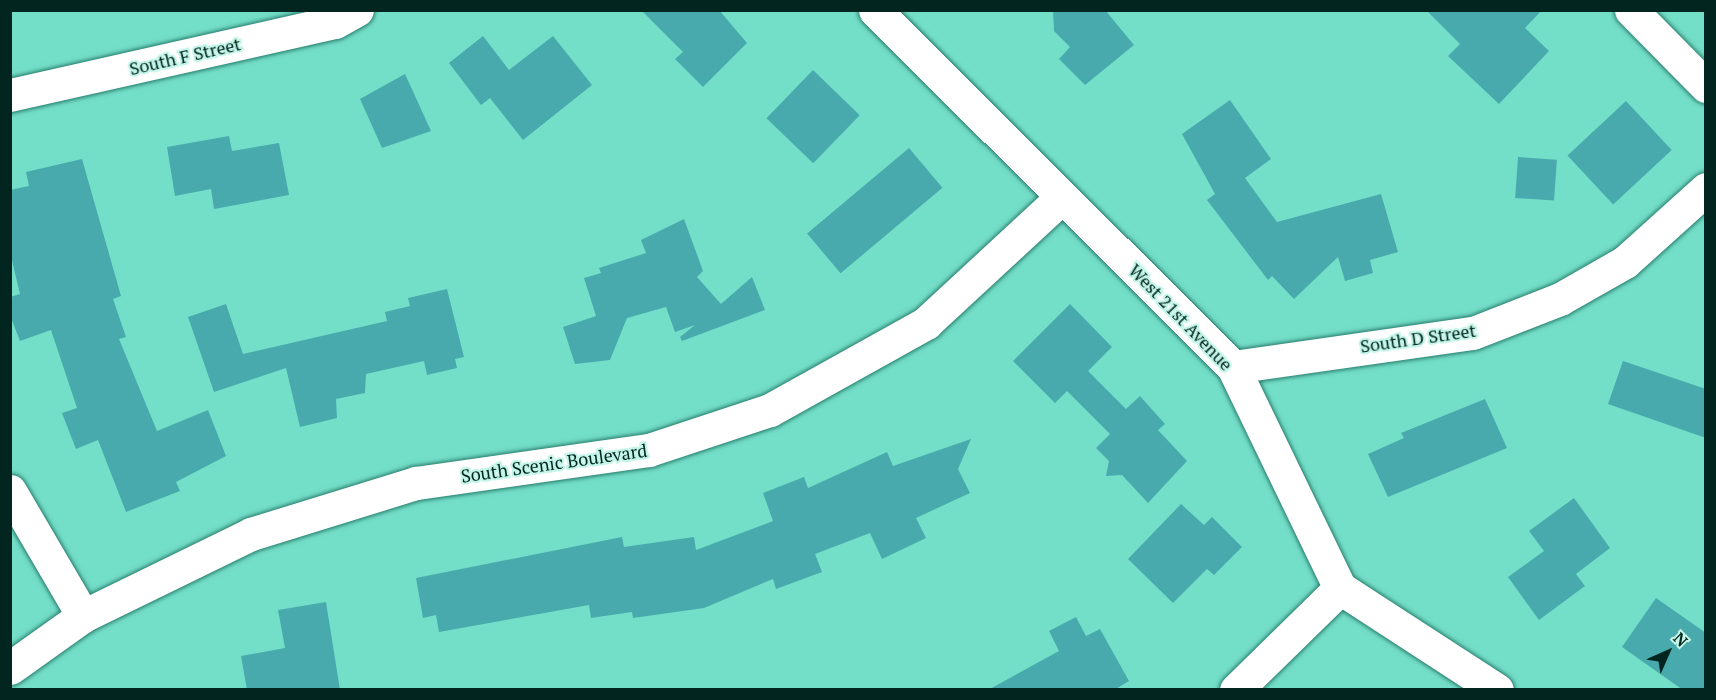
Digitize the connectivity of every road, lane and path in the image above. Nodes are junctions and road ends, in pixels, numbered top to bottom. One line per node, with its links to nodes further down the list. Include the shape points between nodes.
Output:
1 (357, 10): 5 (street, South F Street, via 335,22)
2 (875, 10): 7 (street, West 21st Avenue)
3 (1631, 10): 4 (street)
4 (1706, 86)
5 (10, 95)
6 (1706, 189): 8 (street, South D Street, via 1625,262 1560,299 1473,333)
7 (1062, 196): 8 (street, West 21st Avenue); 11 (street, South Scenic Boulevard, via 926,323 770,410 650,450 416,483 251,534)
8 (1233, 367): 10 (street, West 21st Avenue)
9 (10, 491): 11 (street)
10 (1340, 588): 13 (street); 14 (street)
11 (83, 616): 12 (street, South Scenic Boulevard)
12 (10, 668)
13 (1236, 690)
14 (1497, 690)

